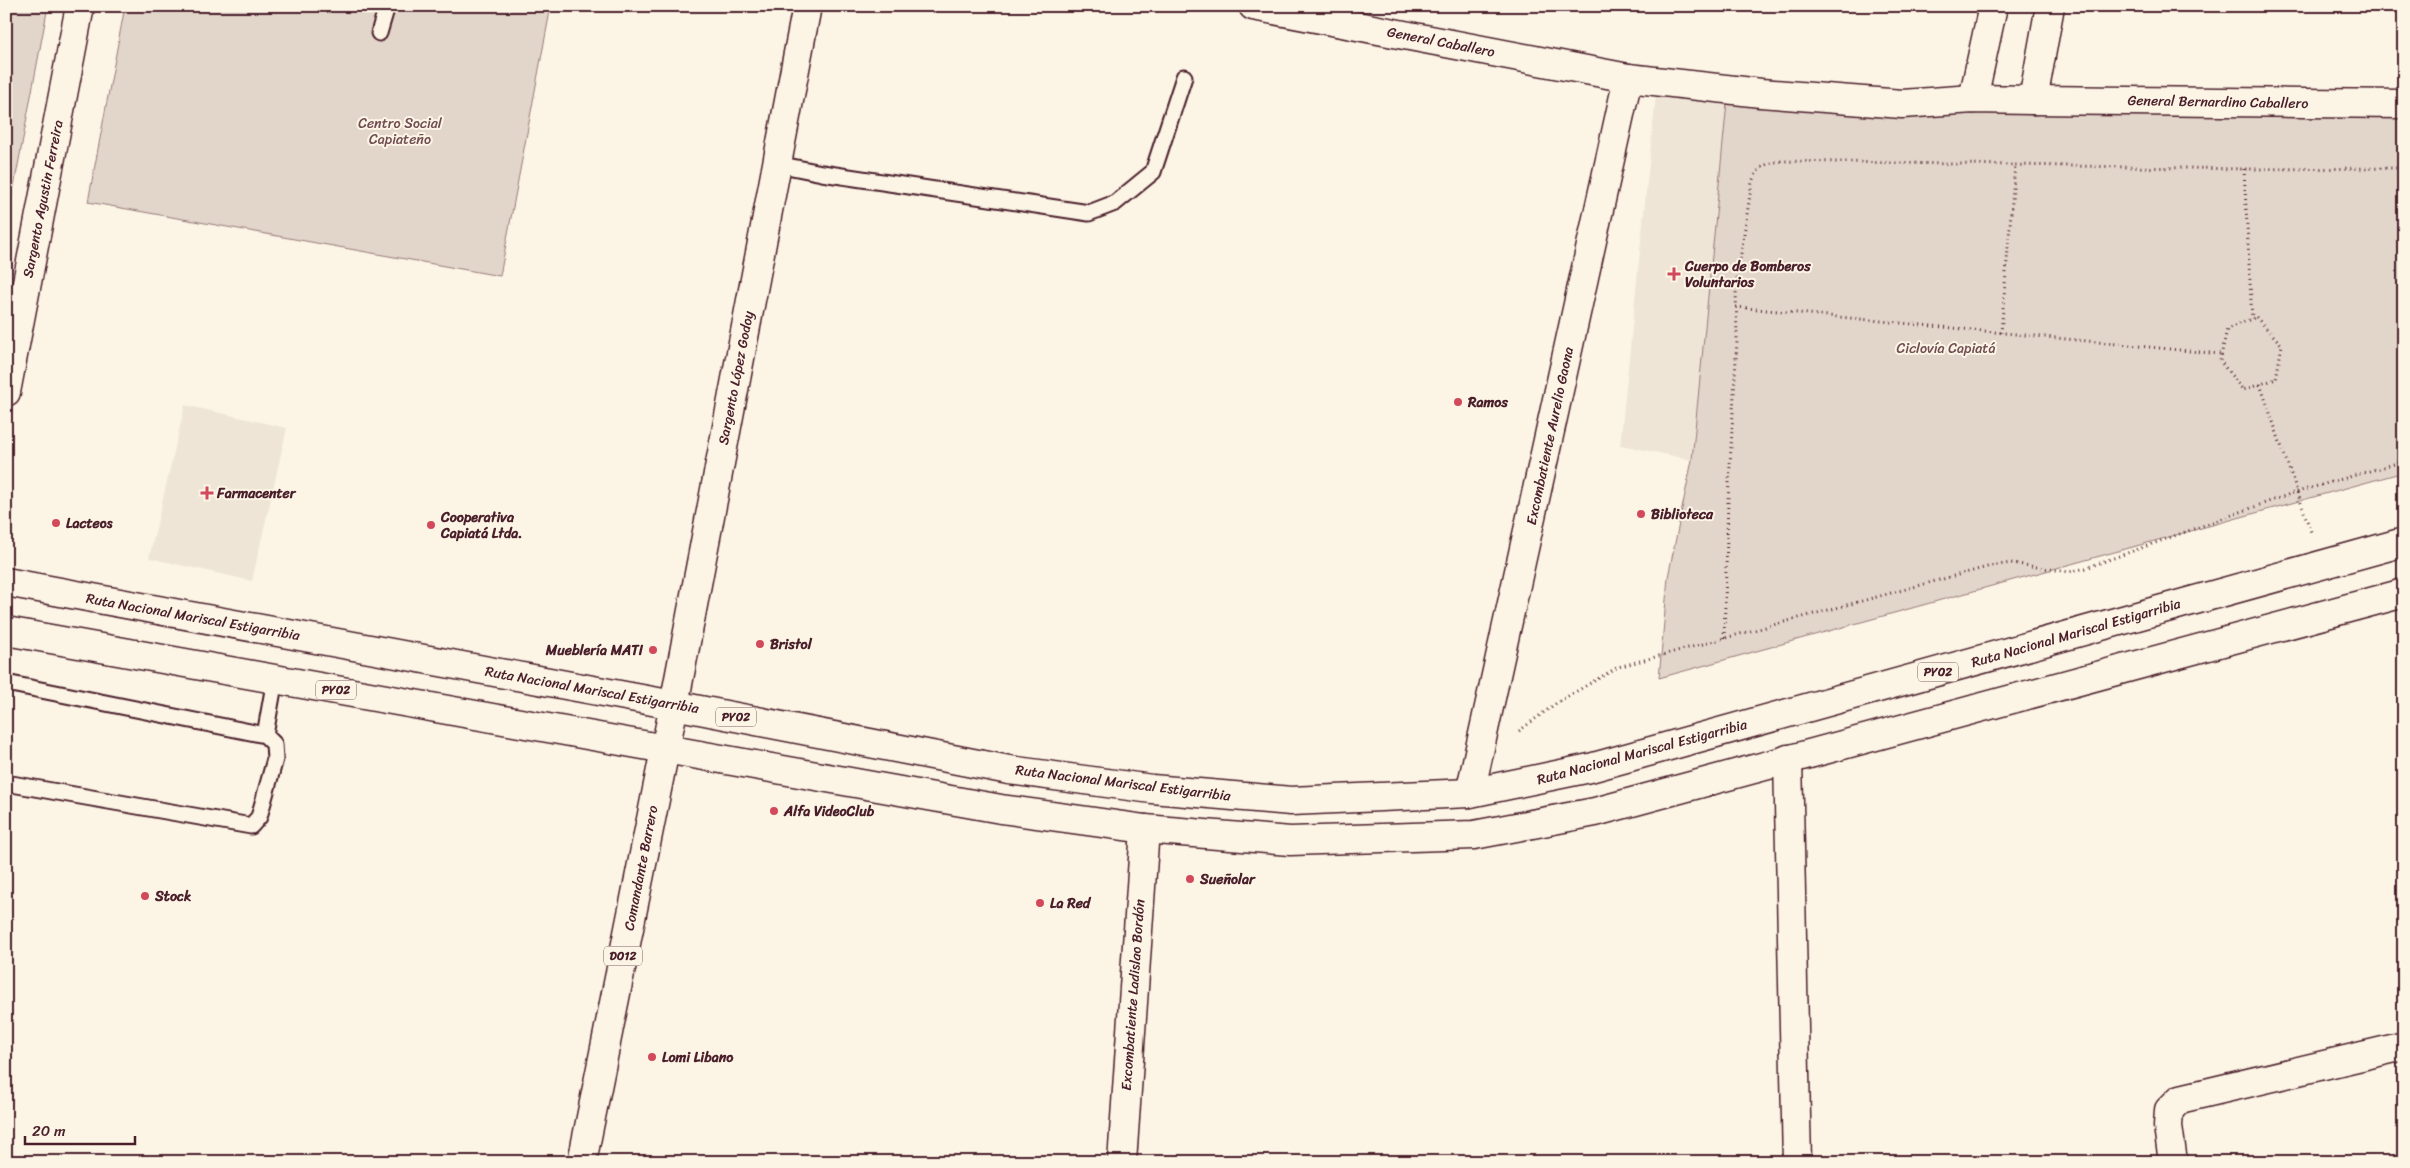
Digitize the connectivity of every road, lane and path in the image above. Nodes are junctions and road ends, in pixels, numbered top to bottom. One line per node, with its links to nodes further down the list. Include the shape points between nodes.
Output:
1 (80, 6): 22 (main road, Sargento Agustin Ferreira)
2 (387, 6): 7 (lane)
3 (807, 6): 13 (main road, Sargento López Godoy / D012)
4 (1254, 6): 9 (main road, General Caballero)
5 (1993, 6): 10 (main road)
6 (2050, 6): 11 (main road)
7 (378, 33)
8 (1184, 77): 13 (lane, via 1153,172 1115,203 1089,213)
9 (1628, 78): 10 (main road, General Caballero, via 1902,104); 36 (main road, Excombatiente Aurelio Gaona)
10 (1973, 99): 11 (main road, General Bernardino Caballero)
11 (2033, 100): 12 (main road, General Bernardino Caballero)
12 (2404, 104)
13 (777, 164): 33 (main road, Sargento López Godoy / D012)
14 (2014, 165): 16 (path); 17 (path, via 1782,161 1767,164 1756,171 1752,182 1736,286); 19 (path)
15 (2404, 168): 16 (path)
16 (2244, 169): 18 (path)
17 (1736, 307): 19 (path); 30 (path)
18 (2252, 319): 20 (path, via 2227,329); 21 (path, via 2256,317 2282,344 2276,379)
19 (2001, 333): 20 (path)
20 (2221, 354): 21 (path, via 2220,361 2243,390)
21 (2260, 384): 24 (path)
22 (6, 392)
23 (2404, 461): 24 (path)
24 (2298, 492): 26 (path); 30 (path, via 2086,568 2069,572 2011,563 1991,566)
25 (2404, 542): 26 (main road, Ruta Nacional Mariscal Estigarribia / PY02)
26 (2322, 565): 39 (main road, Ruta Nacional Mariscal Estigarribia / PY02, via 1590,768)
27 (6, 582): 33 (main road, Ruta Nacional Mariscal Estigarribia / PY02)
28 (2404, 593): 37 (main road, PY02)
29 (6, 631): 31 (main road, PY02)
30 (1724, 638): 36 (path, via 1618,667 1558,702 1507,739)
31 (275, 679): 34 (lane); 35 (main road, PY02)
32 (6, 686): 34 (lane, via 11,684)
33 (674, 705): 35 (main road, Sargento López Godoy / D012); 39 (main road, Ruta Nacional Mariscal Estigarribia / PY02, via 1009,770 1152,789 1291,800)
34 (265, 735): 38 (lane, via 274,744 275,759 260,817 251,826)
35 (665, 750): 40 (main road, PY02, via 1001,809); 42 (main road, Comandante Barrero / D012)
36 (1480, 752): 39 (main road, Excombatiente Aurelio Gaona)
37 (1788, 759): 40 (main road, PY02, via 1595,812 1474,835 1290,841); 44 (main road)
38 (6, 783)
39 (1470, 793)
40 (1144, 828): 43 (main road, Excombatiente Ladislao Bordón)
41 (2404, 1046): 45 (main road, via 2180,1099 2169,1110 2168,1118)
42 (582, 1162)
43 (1122, 1162)
44 (1797, 1162)
45 (2173, 1162)

